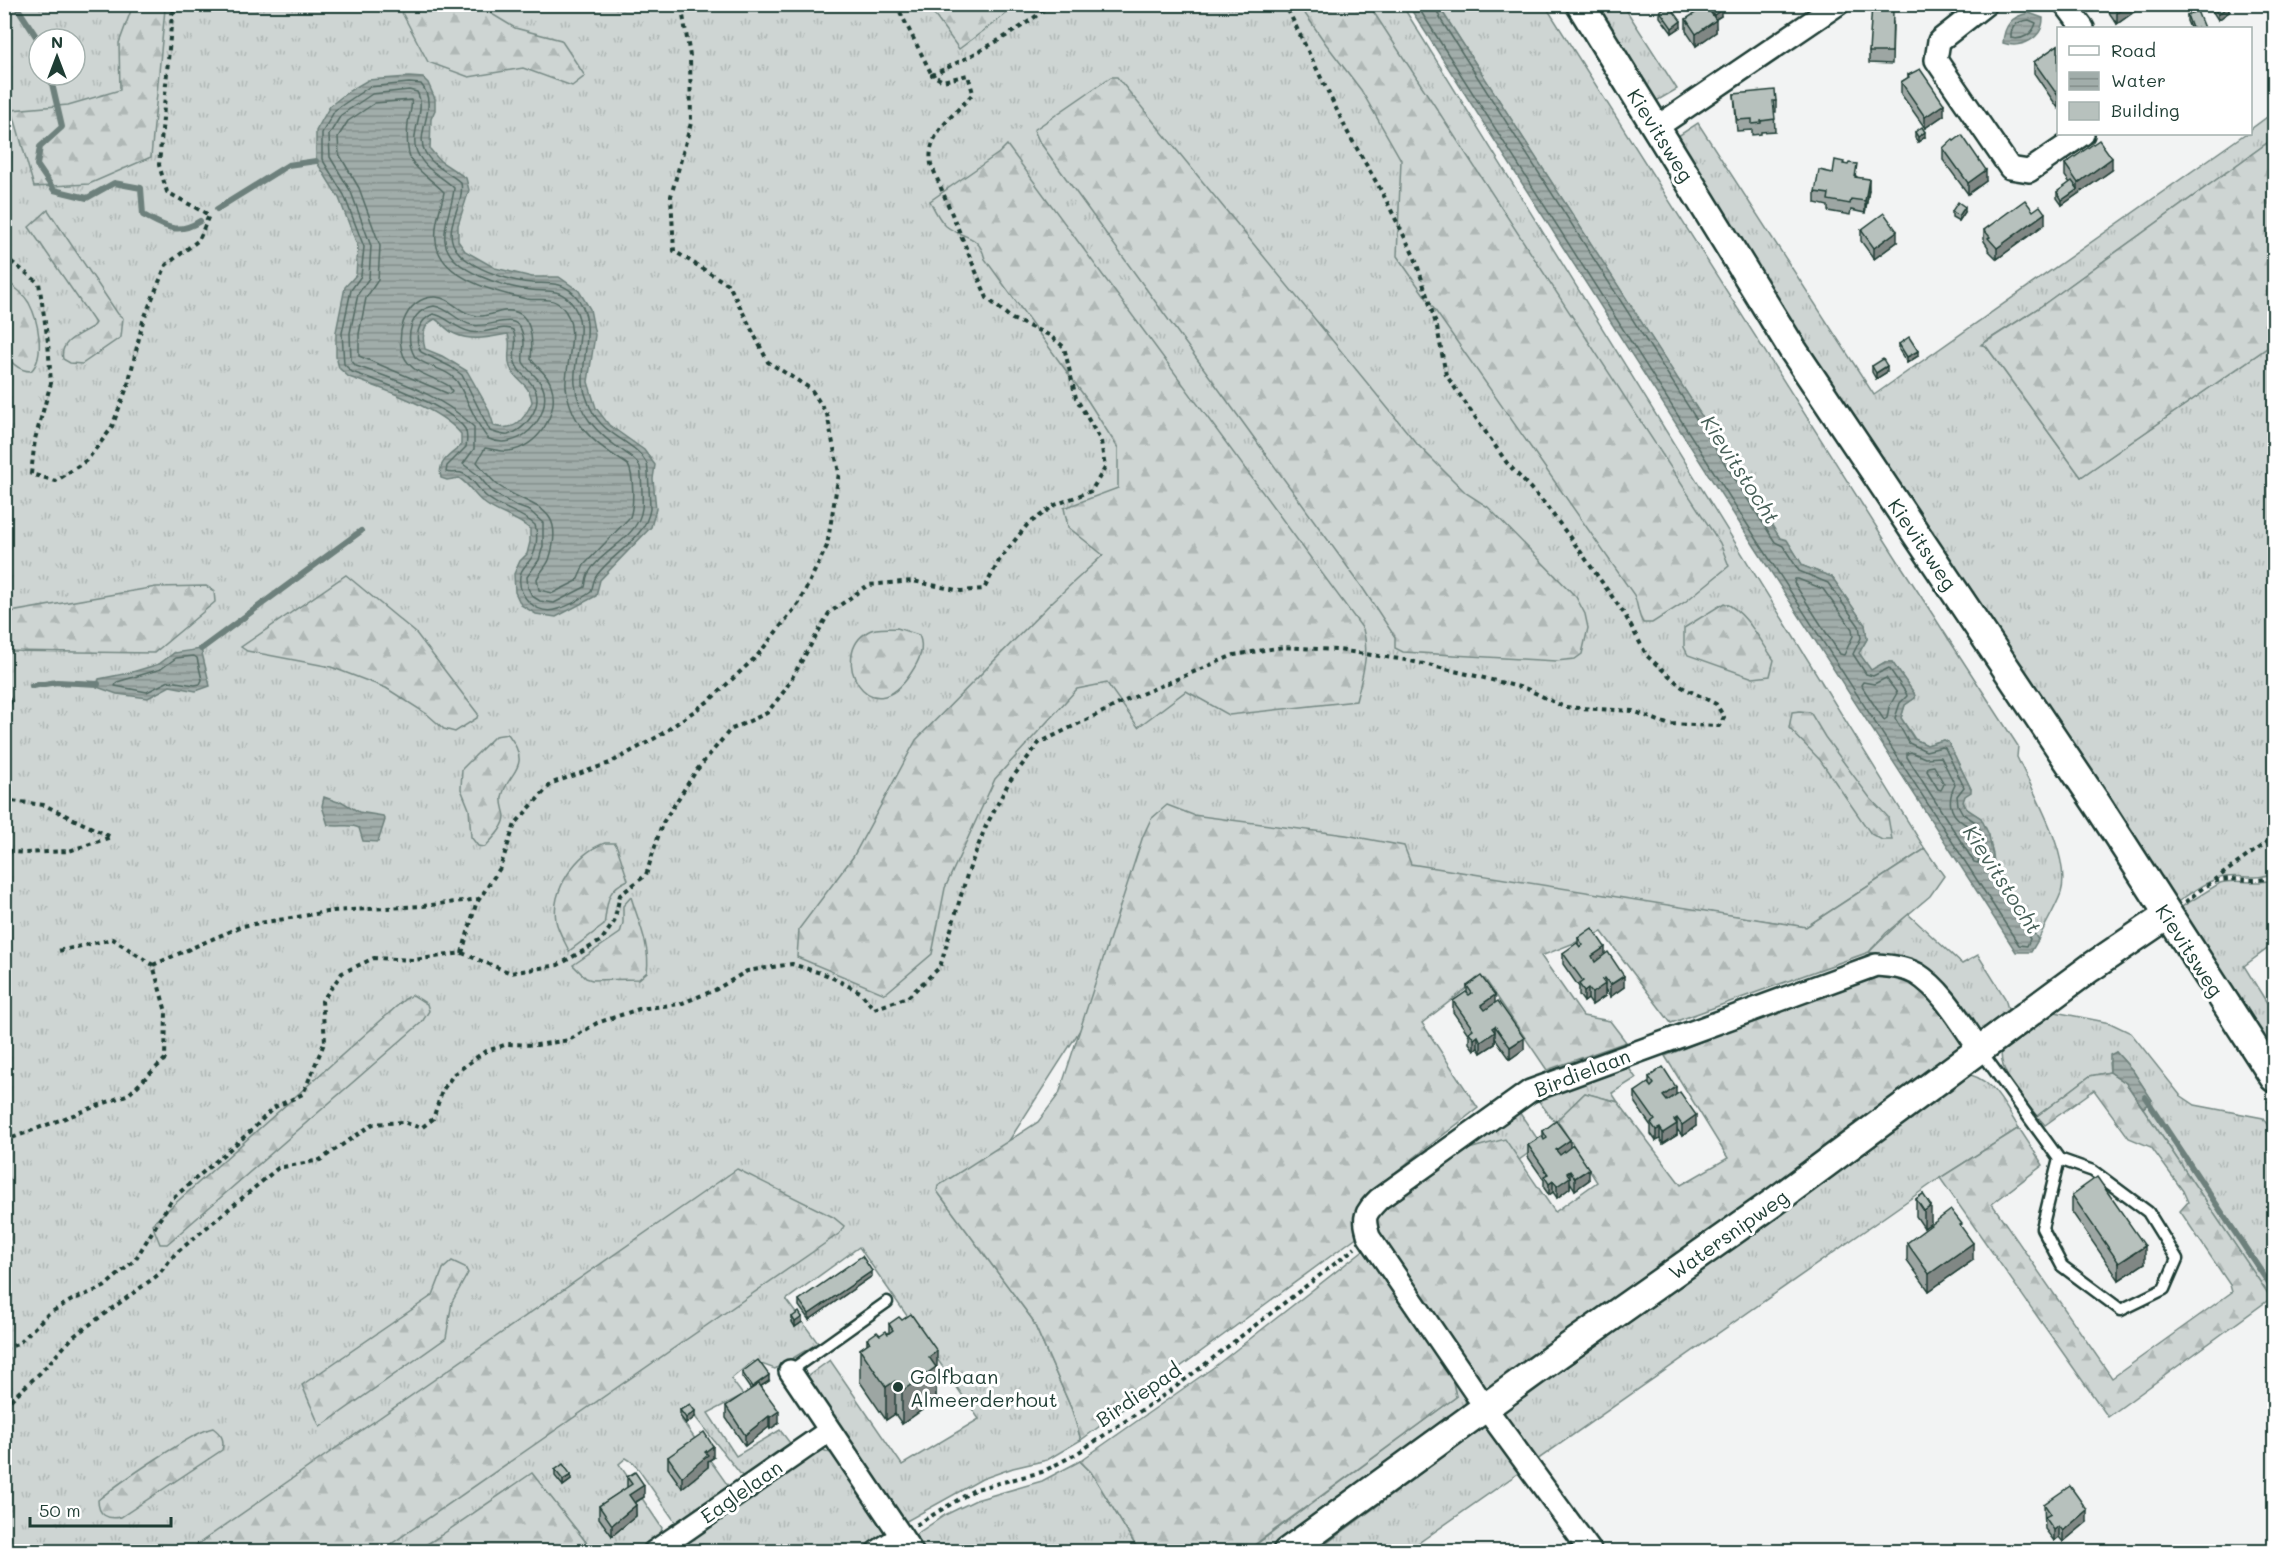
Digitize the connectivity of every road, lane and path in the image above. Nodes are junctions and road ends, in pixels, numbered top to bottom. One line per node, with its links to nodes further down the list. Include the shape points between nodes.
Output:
1 (179, 4): 14 (path, via 172,14 159,165 167,192 209,216 199,240 166,265 143,321 128,385 111,429 87,460 56,481 31,474 35,439 51,383 39,283)
2 (681, 4): 20 (path, via 690,56 691,123 671,196 674,251 729,285 768,362 811,389 827,414 839,473 827,546 799,603 757,656 710,700 659,736 610,763 552,783 515,824 500,868)
3 (896, 4): 11 (path)
4 (1048, 4): 11 (path, via 1044,12)
5 (1285, 4): 33 (path, via 1415,258 1437,327 1446,375 1507,463 1545,504 1580,551 1625,615 1647,656 1682,687 1716,704 1724,717 1719,726 1667,724 1633,711 1564,707 1527,689 1416,663 1338,650 1283,647 1234,655 1039,743 1009,782 985,828 940,967 908,997 874,1008 860,992 827,975 792,964 747,971 680,1004 639,1009 597,1023 569,1041 537,1046 507,1044 484,1052 454,1074 442,1091 433,1119 421,1128 403,1122 373,1124 320,1160 278,1168 175,1254 158,1275 74,1336)
6 (1580, 4): 12 (street, Kievitsweg)
7 (1838, 4): 12 (street)
8 (1986, 4): 13 (street, via 1939,41 1936,60 2010,168 2029,171)
9 (2065, 4): 10 (street)
10 (2082, 27)
11 (932, 75): 23 (path, via 943,81 968,75 973,93 936,132 929,154 987,298 1012,319 1049,334 1064,347 1076,398 1101,441 1105,468 1091,491 1055,505 1028,525 1000,559 984,589 961,591 913,581 868,585 830,613 767,713 730,730 696,771 662,824 646,875 620,895 614,922 601,940 558,965 511,974)
12 (1657, 127): 21 (street, Kievitsweg, via 1793,350)
13 (2082, 135)
14 (4, 256)
15 (4, 800): 17 (path, via 44,805 111,837 69,851)
16 (2274, 837): 19 (path)
17 (4, 851)
18 (2274, 876): 19 (path)
19 (2210, 883): 21 (path)
20 (479, 899): 23 (path); 24 (path, via 333,911 243,926)
21 (2168, 915): 25 (street, Watersnipweg); 26 (street, Kievitsweg)
22 (58, 951): 24 (path, via 113,939)
23 (462, 953): 31 (path, via 414,960 374,958 342,974 322,1001 325,1041 303,1094 273,1108 172,1199 135,1260 104,1287 48,1314 18,1344)
24 (153, 965): 27 (path, via 166,1012 165,1059 129,1094)
25 (1980, 1050): 28 (lane); 29 (street, Birdielaan, via 1936,989 1916,974 1876,965 1530,1091 1379,1199 1364,1221); 34 (street, Watersnipweg)
26 (2274, 1078)
27 (4, 1141)
28 (2059, 1159): 28 (lane, via 2093,1170 2148,1212 2177,1259 2164,1289 2121,1310 2062,1266 2042,1228)
29 (1369, 1237): 34 (street); 36 (path, Birdiepad, via 1173,1389 1076,1454 1042,1472 976,1489)
30 (887, 1302): 32 (lane)
31 (4, 1349)
32 (790, 1371): 35 (street)
33 (4, 1406)
34 (1485, 1407): 39 (street, Watersnipweg); 40 (street)
35 (829, 1431): 36 (street); 37 (street, Eaglelaan)
36 (906, 1544): 38 (street)
37 (654, 1551)
38 (878, 1551)
39 (1287, 1551)
40 (1591, 1551)

